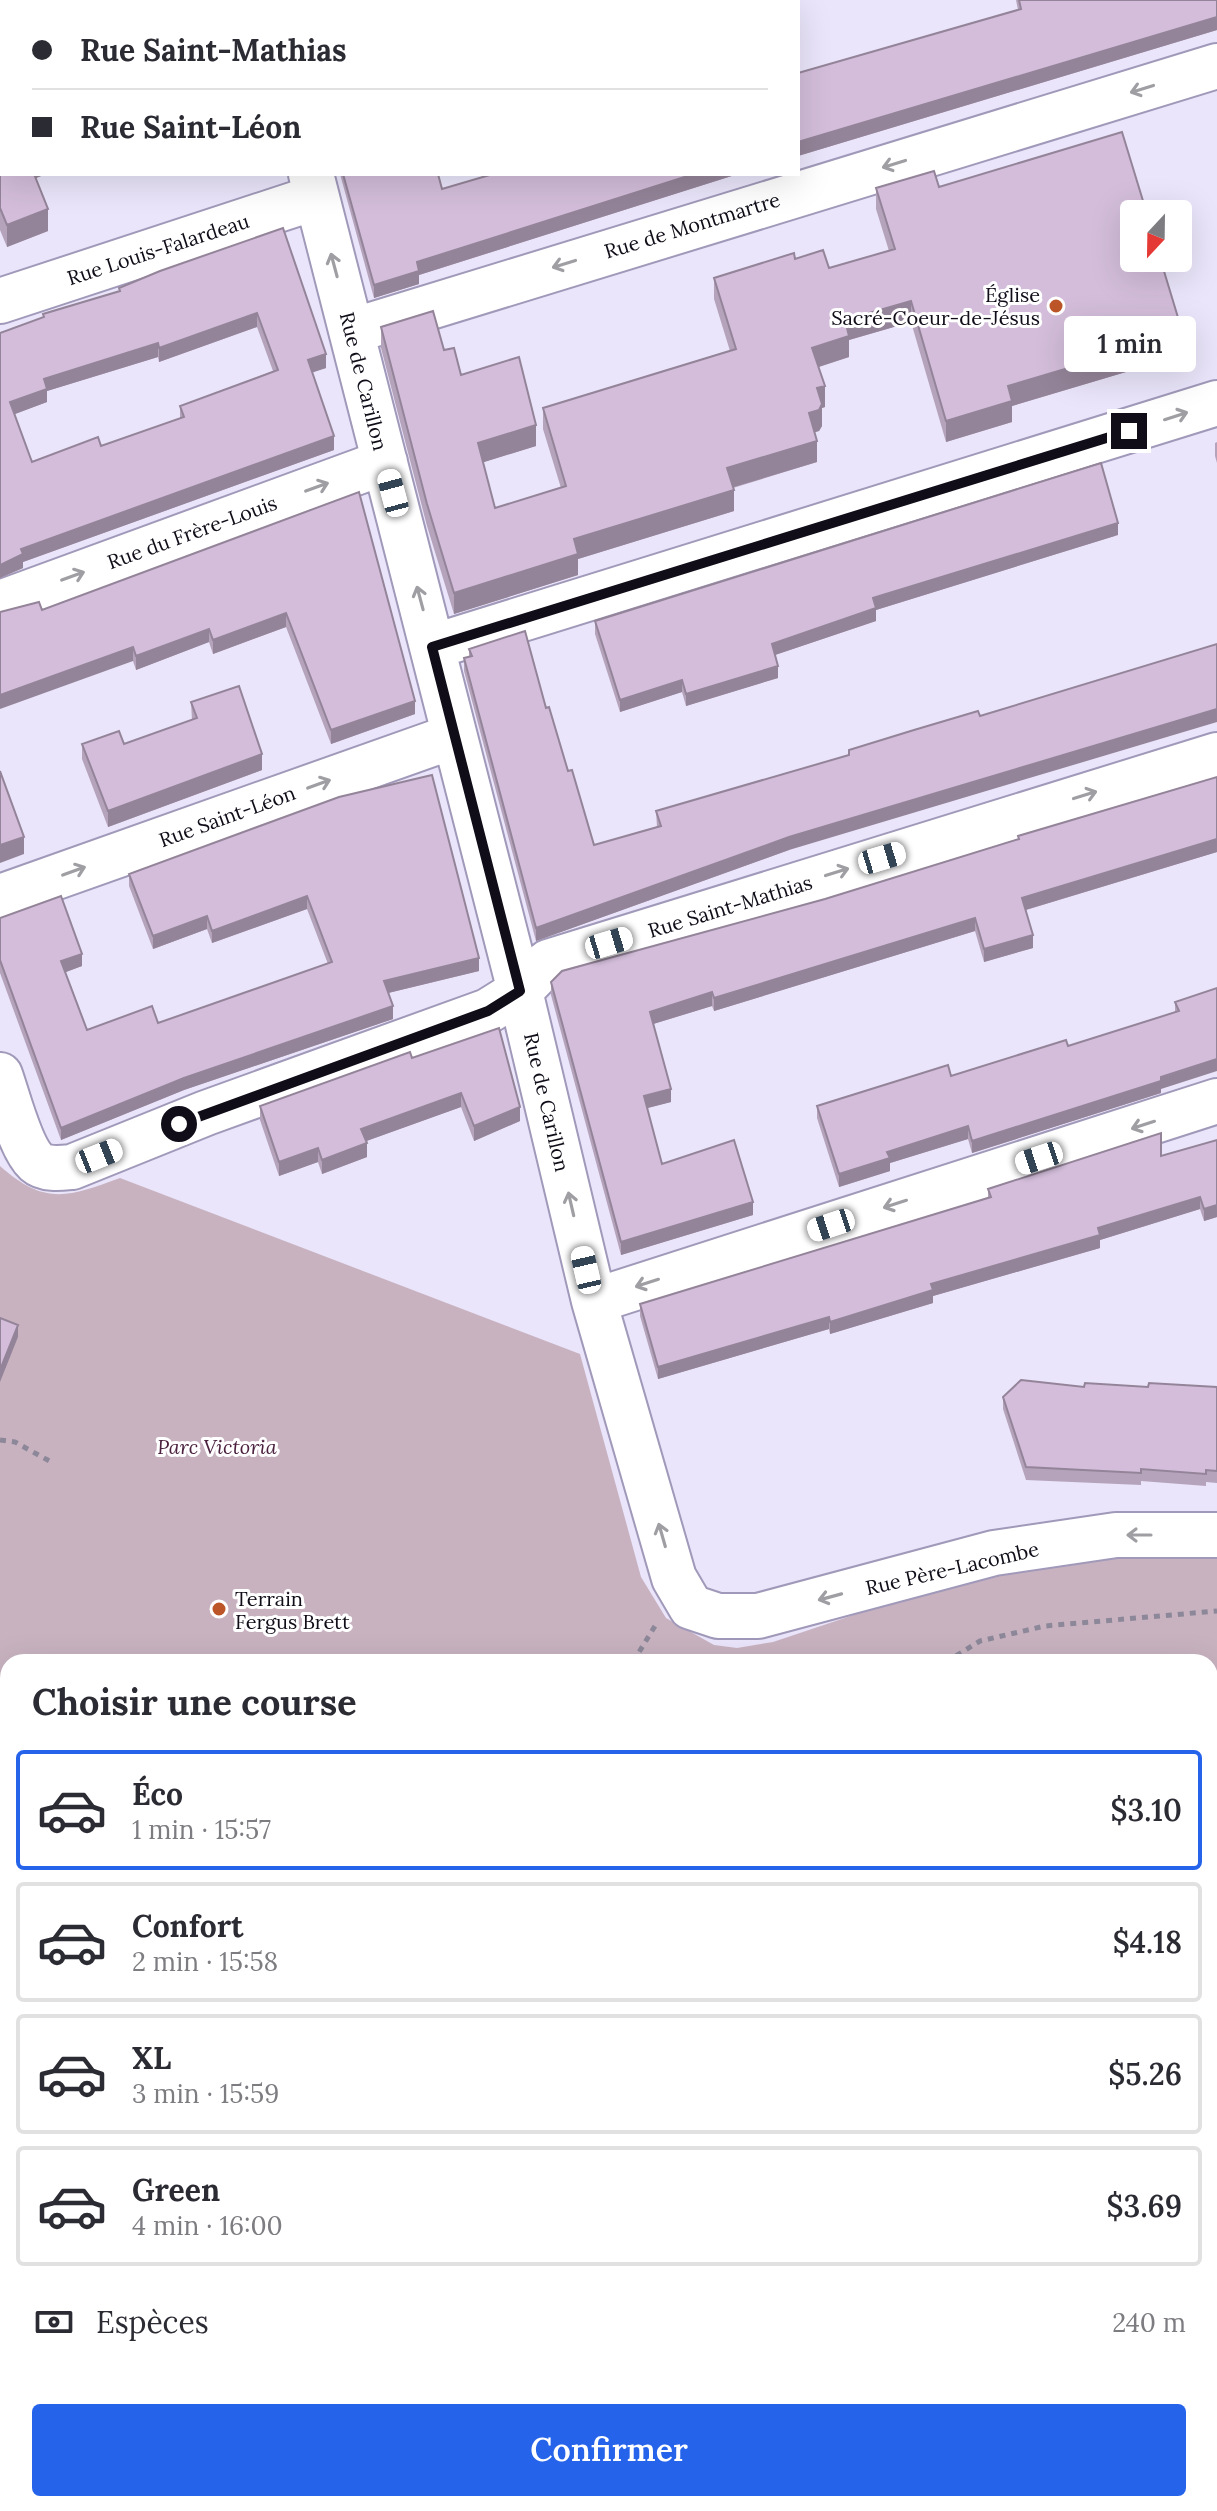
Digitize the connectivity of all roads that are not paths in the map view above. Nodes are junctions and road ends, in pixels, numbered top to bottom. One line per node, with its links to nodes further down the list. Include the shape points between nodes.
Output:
1 (1217, 66): 4 (street, Rue de Montmartre, one-way to 4)
2 (314, 186): 3 (street, Rue Louis-Falardeau); 4 (street, Rue de Carillon, one-way to 2)
3 (0, 301)
4 (352, 331): 6 (street, Rue de Carillon)
5 (1217, 403): 8 (street, one-way to 5)
6 (385, 462): 7 (street, Rue du Frère-Louis, one-way to 6); 8 (street, Rue de Carillon, one-way to 6)
7 (0, 603)
8 (432, 647): 9 (street, Rue de Carillon)
9 (454, 736): 11 (street, Rue Saint-Léon, one-way to 9); 12 (street, Rue de Carillon)
10 (1217, 755): 12 (street, Rue Saint-Mathias, one-way to 10, via 548,962)
11 (0, 897)
12 (520, 991): 13 (street, Rue Saint-Mathias, via 488,1011 72,1167 36,1163); 15 (street, Rue de Carillon, one-way to 12)
13 (0, 1075)
14 (1217, 1101): 15 (street, one-way to 15)
15 (594, 1301): 17 (street, Rue de Carillon, one-way to 15, via 674,1578)
16 (1217, 1535): 17 (street, Rue Père-Lacombe, one-way to 17, via 1116,1535 994,1553 758,1616 718,1616)
17 (691, 1607)

